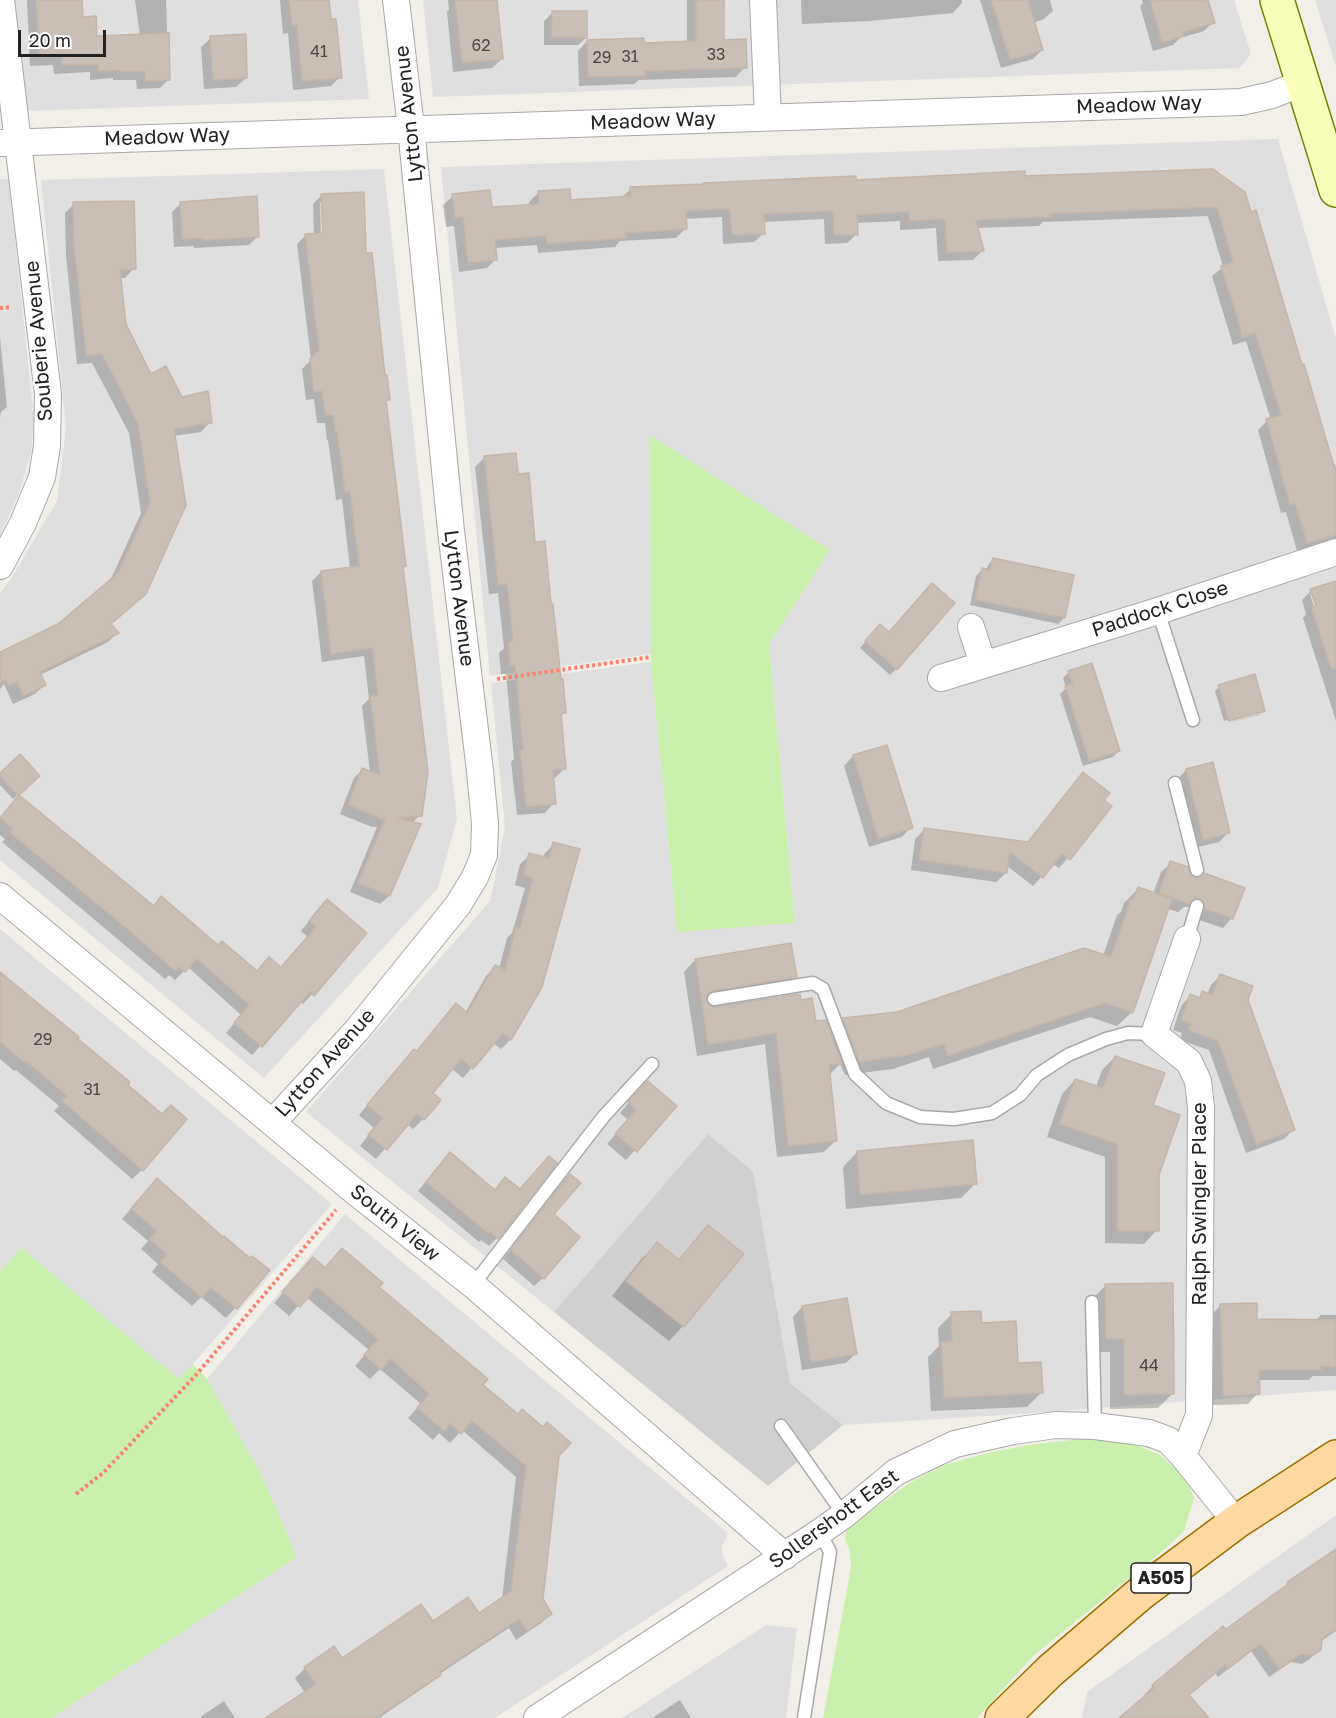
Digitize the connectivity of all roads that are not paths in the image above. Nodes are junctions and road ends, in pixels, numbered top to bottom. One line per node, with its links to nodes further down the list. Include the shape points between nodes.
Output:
1 (1, 0): 8 (street, Souberie Avenue)
2 (396, 0): 7 (street, Lytton Avenue)
3 (763, 0): 6 (street)
4 (1277, 0): 5 (street)
5 (1303, 83): 6 (street, Meadow Way, via 1241,102); 9 (street)
6 (768, 117): 7 (street, Meadow Way)
7 (411, 128): 8 (street, Meadow Way); 25 (street, Lytton Avenue, via 485,824 484,855 476,877 458,905 358,1029)
8 (10, 143): 11 (street, Souberie Avenue, via 48,394 47,446 42,477)
9 (1336, 190)
10 (1336, 552): 12 (street, Paddock Close)
11 (0, 566)
12 (1158, 611): 14 (street, Paddock Close); 16 (lane)
13 (971, 627): 14 (street)
14 (983, 664): 15 (street, Paddock Close)
15 (941, 678)
16 (1193, 720)
17 (1175, 783): 18 (lane)
18 (1197, 870)
19 (0, 896): 25 (street, South View)
20 (1197, 906): 21 (lane)
21 (1187, 939): 23 (street)
22 (714, 999): 23 (lane, via 813,983 823,989 855,1074 886,1103 920,1117 954,1119 992,1113 1068,1055 1128,1033)
23 (1154, 1034): 30 (street, Ralph Swingler Place, via 1189,1062 1198,1081 1201,1107 1199,1415)
24 (652, 1064): 26 (lane, via 604,1116)
25 (273, 1122): 26 (street, South View)
26 (473, 1285): 35 (street, South View)
27 (1092, 1302): 29 (lane)
28 (781, 1426): 32 (lane)
29 (1095, 1426): 30 (street, Sollershott East, via 1168,1440); 32 (street, Sollershott East, via 1056,1425 955,1444 897,1472)
30 (1184, 1456): 33 (street, Sollershott East)
31 (1336, 1457): 33 (main road, A505)
32 (844, 1515): 34 (street, Sollershott East)
33 (1236, 1522): 38 (main road, A505, via 1141,1593)
34 (820, 1532): 35 (street, Sollershott East); 37 (lane, via 830,1552)
35 (785, 1556): 36 (street, Sollershott East)
36 (537, 1718)
37 (804, 1718)
38 (1002, 1718)

